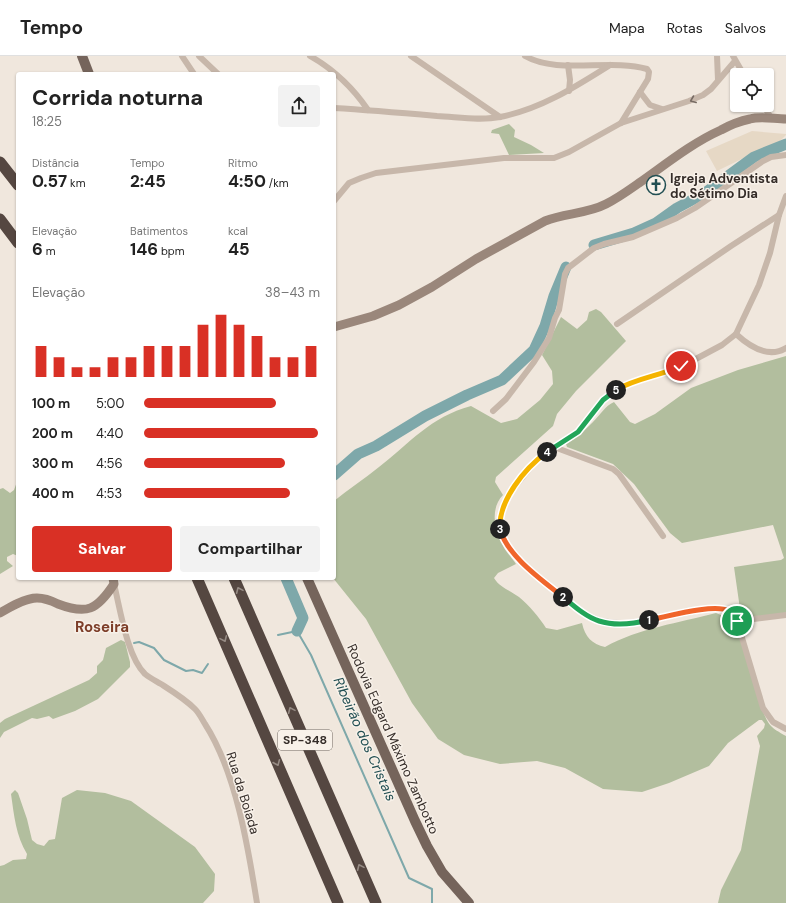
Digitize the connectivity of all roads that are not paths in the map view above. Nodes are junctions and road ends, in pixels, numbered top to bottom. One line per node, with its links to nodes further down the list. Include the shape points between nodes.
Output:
1 (82, 56): 12 (main road)
2 (182, 56): 13 (street)
3 (199, 56): 14 (street)
4 (310, 56): 15 (street)
5 (411, 56): 24 (street)
6 (525, 56): 9 (street, via 533,60)
7 (718, 56): 17 (street)
8 (734, 58): 11 (street); 17 (street)
9 (568, 65): 10 (street); 18 (street)
10 (610, 66): 18 (street); 19 (street, via 646,69 649,75)
11 (740, 68)
12 (88, 72)
13 (193, 72)
14 (216, 72)
15 (332, 72)
16 (336, 75): 22 (street)
17 (718, 80): 21 (street, one-way to 21, via 703,95)
18 (569, 91): 24 (street, via 536,107)
19 (640, 92): 21 (street, via 650,105); 27 (street)
20 (336, 108): 22 (street)
21 (662, 109): 27 (street)
22 (368, 110): 24 (street, via 475,118)
23 (768, 112): 25 (street)
24 (500, 117)
25 (772, 119): 26 (street); 38 (street, via 750,118 718,131 685,150 605,205 544,221 399,304 373,316)
26 (786, 119)
27 (621, 123): 32 (street, via 554,158 504,158 376,173 349,183)
28 (786, 155): 41 (street, via 762,161 677,218 633,237 594,248 568,268 559,310 549,338 534,362)
29 (0, 162): 30 (highway)
30 (16, 182)
31 (786, 196): 33 (street)
32 (336, 199)
33 (784, 209): 34 (street)
34 (779, 215): 37 (street); 39 (street, via 759,285)
35 (0, 219): 36 (highway)
36 (16, 240)
37 (616, 324)
38 (336, 326)
39 (736, 334): 40 (street, via 760,350 773,353); 42 (street, via 722,345 678,367 612,392 578,432)
40 (786, 348)
41 (494, 411)
42 (554, 447): 43 (street, via 614,469); 50 (street, via 534,463 512,489 501,515 500,531 504,540 523,564 582,612 599,621 629,624 706,609 731,612)
43 (663, 536)
44 (198, 580): 53 (highway, SP-348, one-way to 53)
45 (235, 580): 54 (highway, SP-348, one-way to 45)
46 (308, 580): 55 (main road, Rodovia Edgard Máximo Zambotto, via 424,840 442,872)
47 (114, 581): 48 (street, via 102,601 90,609 80,611 37,598 23,601); 52 (street, Rua da Boiada, via 130,650 138,666 146,675 195,709 223,761 248,850)
48 (0, 613)
49 (786, 615): 50 (street)
50 (737, 621): 51 (street, via 763,708 773,722)
51 (786, 729)
52 (257, 903)
53 (338, 903)
54 (376, 903)
55 (469, 903)

